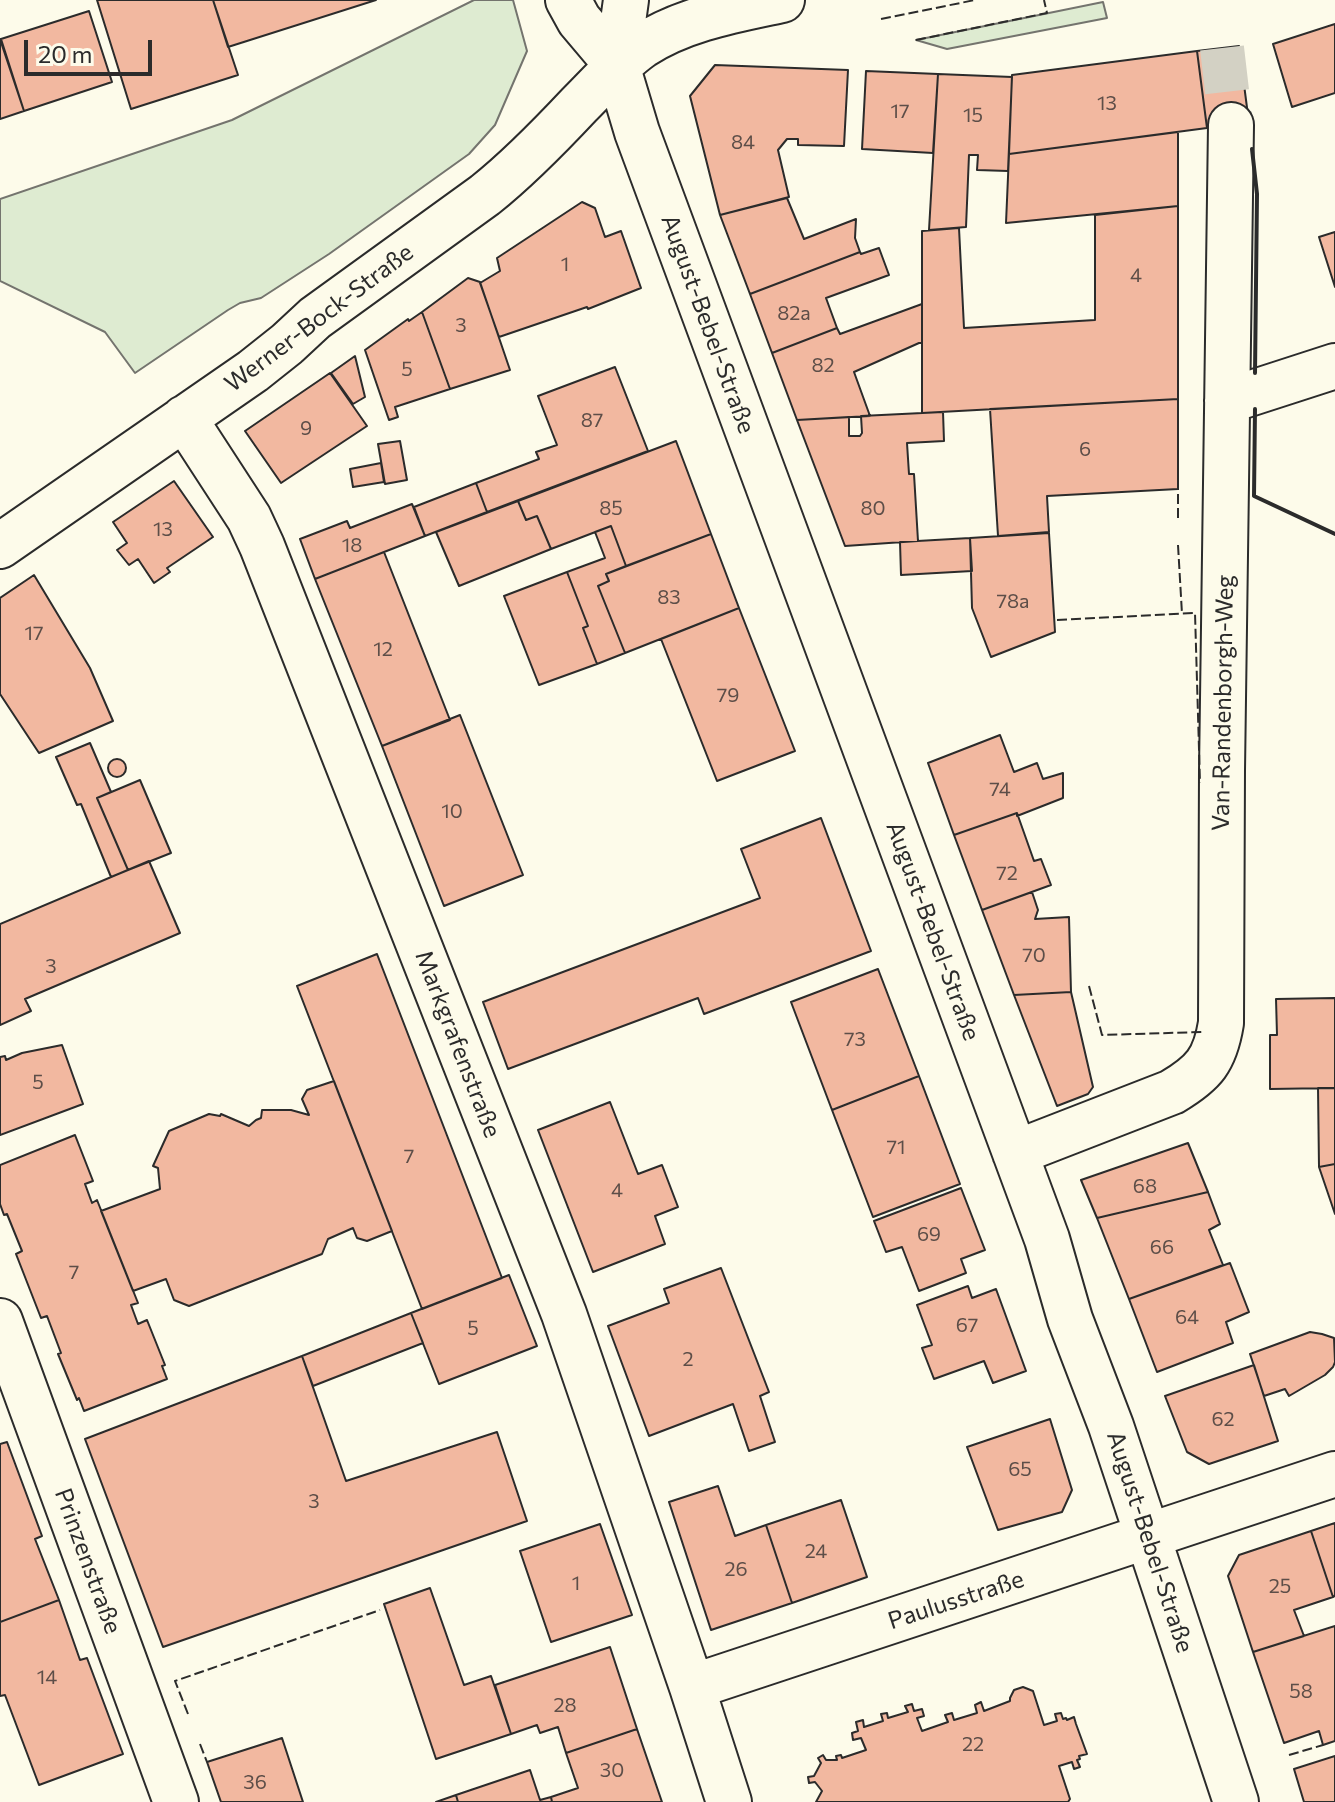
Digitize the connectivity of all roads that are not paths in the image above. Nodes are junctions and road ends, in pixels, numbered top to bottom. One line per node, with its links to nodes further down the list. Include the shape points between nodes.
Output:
1 (568, 0): 4 (street, August-Bebel-Straße)
2 (626, 0): 4 (street, August-Bebel-Straße)
3 (782, 0): 4 (street, Werner-Bock-Straße, via 689,23)
4 (617, 65): 8 (street, Werner-Bock-Straße, via 505,179); 10 (street, August-Bebel-Straße, via 637,132)
5 (1231, 125): 7 (street, Van-Randenborgh-Weg)
6 (1335, 366): 7 (street)
7 (1227, 401): 10 (street, Van-Randenborgh-Weg, via 1217,1045 1192,1080 1172,1092)
8 (184, 418): 9 (street, Werner-Bock-Straße); 14 (street, Markgrafenstraße, via 262,546 564,1314)
9 (0, 546)
10 (1015, 1153): 13 (street, August-Bebel-Straße)
11 (0, 1321): 15 (street, Prinzenstraße)
12 (1335, 1474): 13 (street, Paulusstraße)
13 (1148, 1536): 14 (street, Paulusstraße); 17 (street, August-Bebel-Straße)
14 (692, 1687): 16 (street)
15 (176, 1802)
16 (729, 1802)
17 (1236, 1802)

